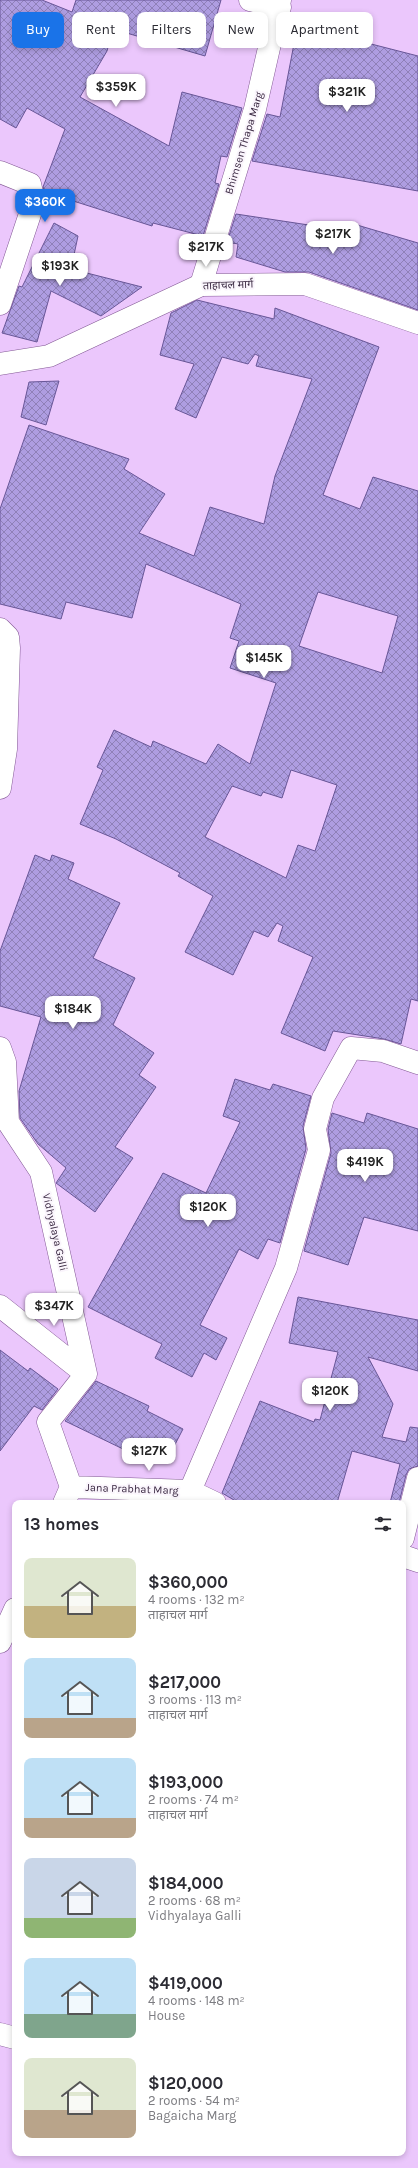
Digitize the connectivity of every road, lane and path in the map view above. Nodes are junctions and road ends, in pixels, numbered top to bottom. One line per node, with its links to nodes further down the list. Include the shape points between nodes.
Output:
1 (250, 0): 2 (street)
2 (280, 3): 4 (street, Bhimsen Thapa Marg, via 255,109)
3 (0, 172): 5 (street, via 30,184 34,202)
4 (200, 285): 6 (street, ताहाचल मार्ग, via 305,284); 7 (street, ताहाचल मार्ग, via 49,356)
5 (0, 304)
6 (418, 323)
7 (0, 364)
8 (0, 629): 9 (street, via 8,637 9,648 6,749)
9 (0, 788)
10 (0, 1048): 13 (street, Vidhyalaya Galli, via 5,1062 8,1122 41,1172)
11 (418, 1063): 15 (street, via 383,1051 351,1048 323,1098 315,1129 319,1150 286,1268)
12 (0, 1306): 13 (street)
13 (86, 1374): 16 (street, via 48,1422)
14 (418, 1478): 18 (street)
15 (190, 1491): 16 (street, Jana Prabhat Marg); 17 (street, Jana Prabhat Marg)
16 (67, 1495)
17 (209, 1500)
18 (406, 1526)
19 (406, 1557): 20 (street)
20 (418, 1561)
21 (12, 1616): 22 (street)
22 (0, 1642)
23 (0, 2034): 24 (street)
24 (12, 2037)

